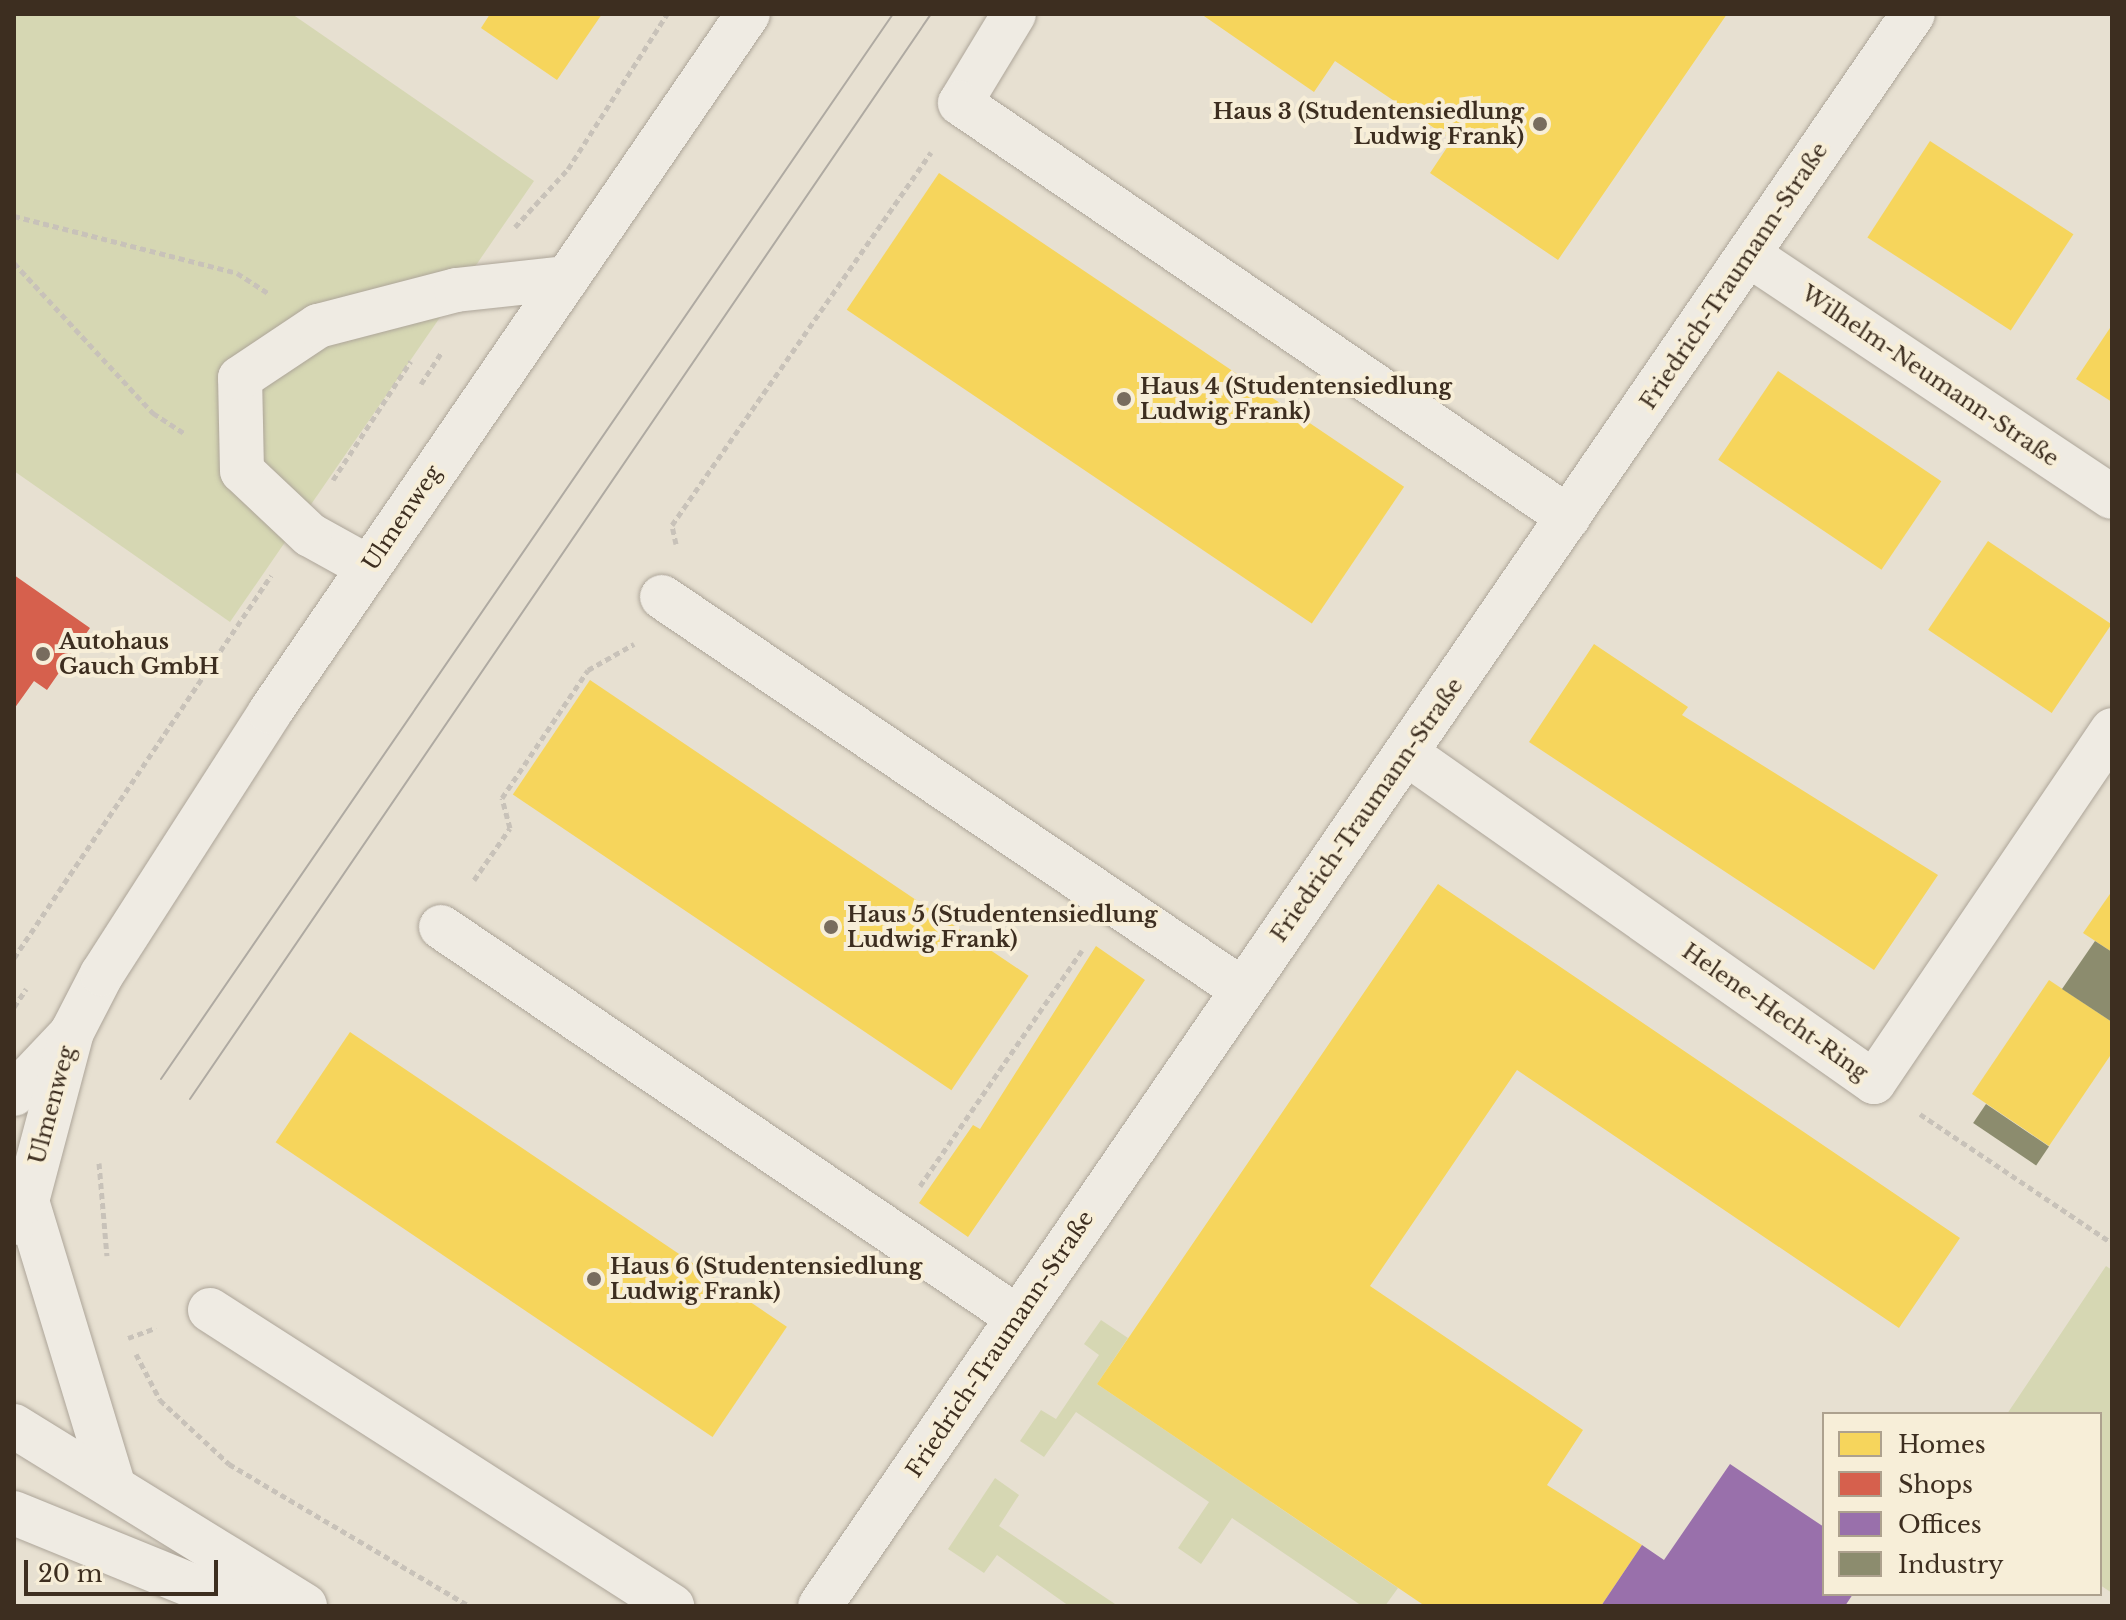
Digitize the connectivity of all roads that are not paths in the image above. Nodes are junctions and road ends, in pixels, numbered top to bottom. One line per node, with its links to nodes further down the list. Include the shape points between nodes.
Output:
1 (748, 14): 5 (street, Ulmenweg)
2 (1014, 14): 7 (street, via 960,103)
3 (1913, 14): 4 (street, Friedrich-Traumann-Straße)
4 (1749, 255): 6 (street, Wilhelm-Neumann-Straße); 7 (street, Friedrich-Traumann-Straße)
5 (567, 278): 8 (street, Ulmenweg); 8 (street, via 456,290 318,326 240,378 242,471 310,535)
6 (2112, 497)
7 (1568, 517): 11 (street, Friedrich-Traumann-Straße)
8 (368, 567): 14 (street, Ulmenweg, via 102,974)
9 (662, 597): 13 (street)
10 (2112, 730): 11 (street, Helene-Hecht-Ring, via 1874,1082)
11 (1406, 753): 13 (street, Friedrich-Traumann-Straße)
12 (441, 927): 18 (street)
13 (1243, 990): 18 (street, Friedrich-Traumann-Straße)
14 (72, 1032): 15 (street, Ulmenweg); 16 (street, Ulmenweg)
15 (14, 1094)
16 (20, 1212): 20 (street)
17 (210, 1310): 25 (street)
18 (1017, 1317): 22 (street, Friedrich-Traumann-Straße)
19 (14, 1426): 20 (street)
20 (112, 1481): 24 (street)
21 (14, 1513): 23 (street)
22 (833, 1602)
23 (242, 1606)
24 (305, 1606)
25 (672, 1606)

